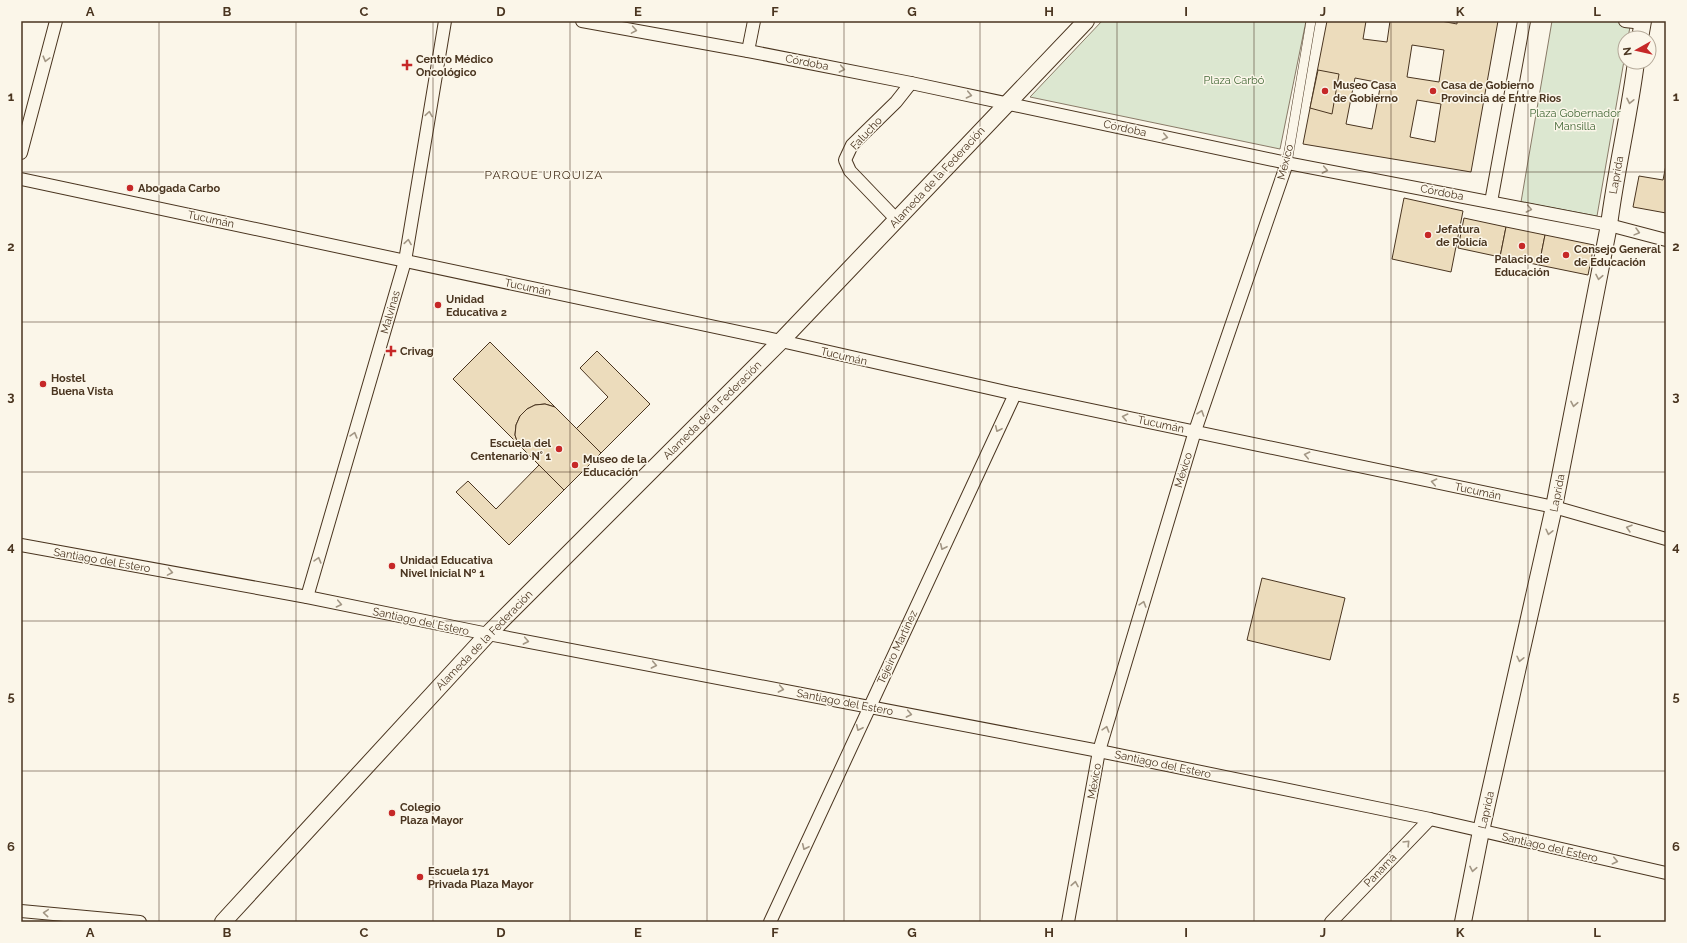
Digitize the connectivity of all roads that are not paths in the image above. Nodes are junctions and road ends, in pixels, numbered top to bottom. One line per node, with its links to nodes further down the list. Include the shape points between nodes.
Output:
1 (56, 21): 14 (street, one-way to 14)
2 (444, 21): 21 (street, Malvinas, one-way to 2)
3 (582, 21): 10 (street, Córdoba, one-way to 10)
4 (754, 21): 10 (street)
5 (1086, 21): 13 (street, Alameda de la Federación)
6 (1311, 21): 15 (street, México)
7 (1524, 21): 17 (street)
8 (1624, 21): 9 (street)
9 (1642, 27)
10 (748, 51): 12 (street, Córdoba, one-way to 12)
11 (1635, 70): 19 (street, Laprida, one-way to 19)
12 (911, 83): 13 (street, Córdoba, one-way to 13); 18 (street, Falucho, via 896,102 852,145 845,160 850,172)
13 (1008, 103): 15 (street, Córdoba, one-way to 15); 18 (street, Alameda de la Federación)
14 (21, 153)
15 (1287, 163): 17 (street, Córdoba, one-way to 17); 24 (street, México, one-way to 15)
16 (21, 178): 21 (street, Tucumán)
17 (1491, 202): 19 (street, Córdoba, one-way to 19)
18 (897, 220): 22 (street, Alameda de la Federación)
19 (1609, 225): 20 (street, Córdoba, one-way to 20); 25 (street, Laprida, one-way to 25)
20 (1666, 240)
21 (405, 260): 22 (street, Tucumán); 28 (street, Malvinas, one-way to 21)
22 (781, 341): 23 (street, Tucumán); 29 (street, Alameda de la Federación)
23 (1015, 394): 24 (street, Tucumán, one-way to 23); 30 (street, Tejeiro Martínez, one-way to 30)
24 (1195, 431): 25 (street, Tucumán, one-way to 24); 31 (street, México, one-way to 24)
25 (1554, 507): 26 (street, Tucumán, one-way to 25); 33 (street, Laprida, one-way to 33)
26 (1666, 539)
27 (21, 545): 28 (street, Santiago del Estero, one-way to 28)
28 (307, 597): 29 (street, Santiago del Estero, one-way to 29)
29 (488, 634): 30 (street, Santiago del Estero, one-way to 30); 37 (street, Alameda de la Federación)
30 (869, 706): 31 (street, Santiago del Estero, one-way to 31); 38 (street, Tejeiro Martínez, one-way to 38)
31 (1099, 751): 32 (street, Santiago del Estero); 39 (street, México, one-way to 31)
32 (1430, 819): 33 (street, Santiago del Estero); 40 (street, Panamá, one-way to 32)
33 (1481, 831): 34 (street, Santiago del Estero, one-way to 34); 41 (street, Laprida, one-way to 41)
34 (1666, 873)
35 (21, 911): 36 (street, one-way to 35)
36 (140, 922)
37 (222, 922)
38 (770, 922)
39 (1068, 922)
40 (1332, 922)
41 (1463, 922)

